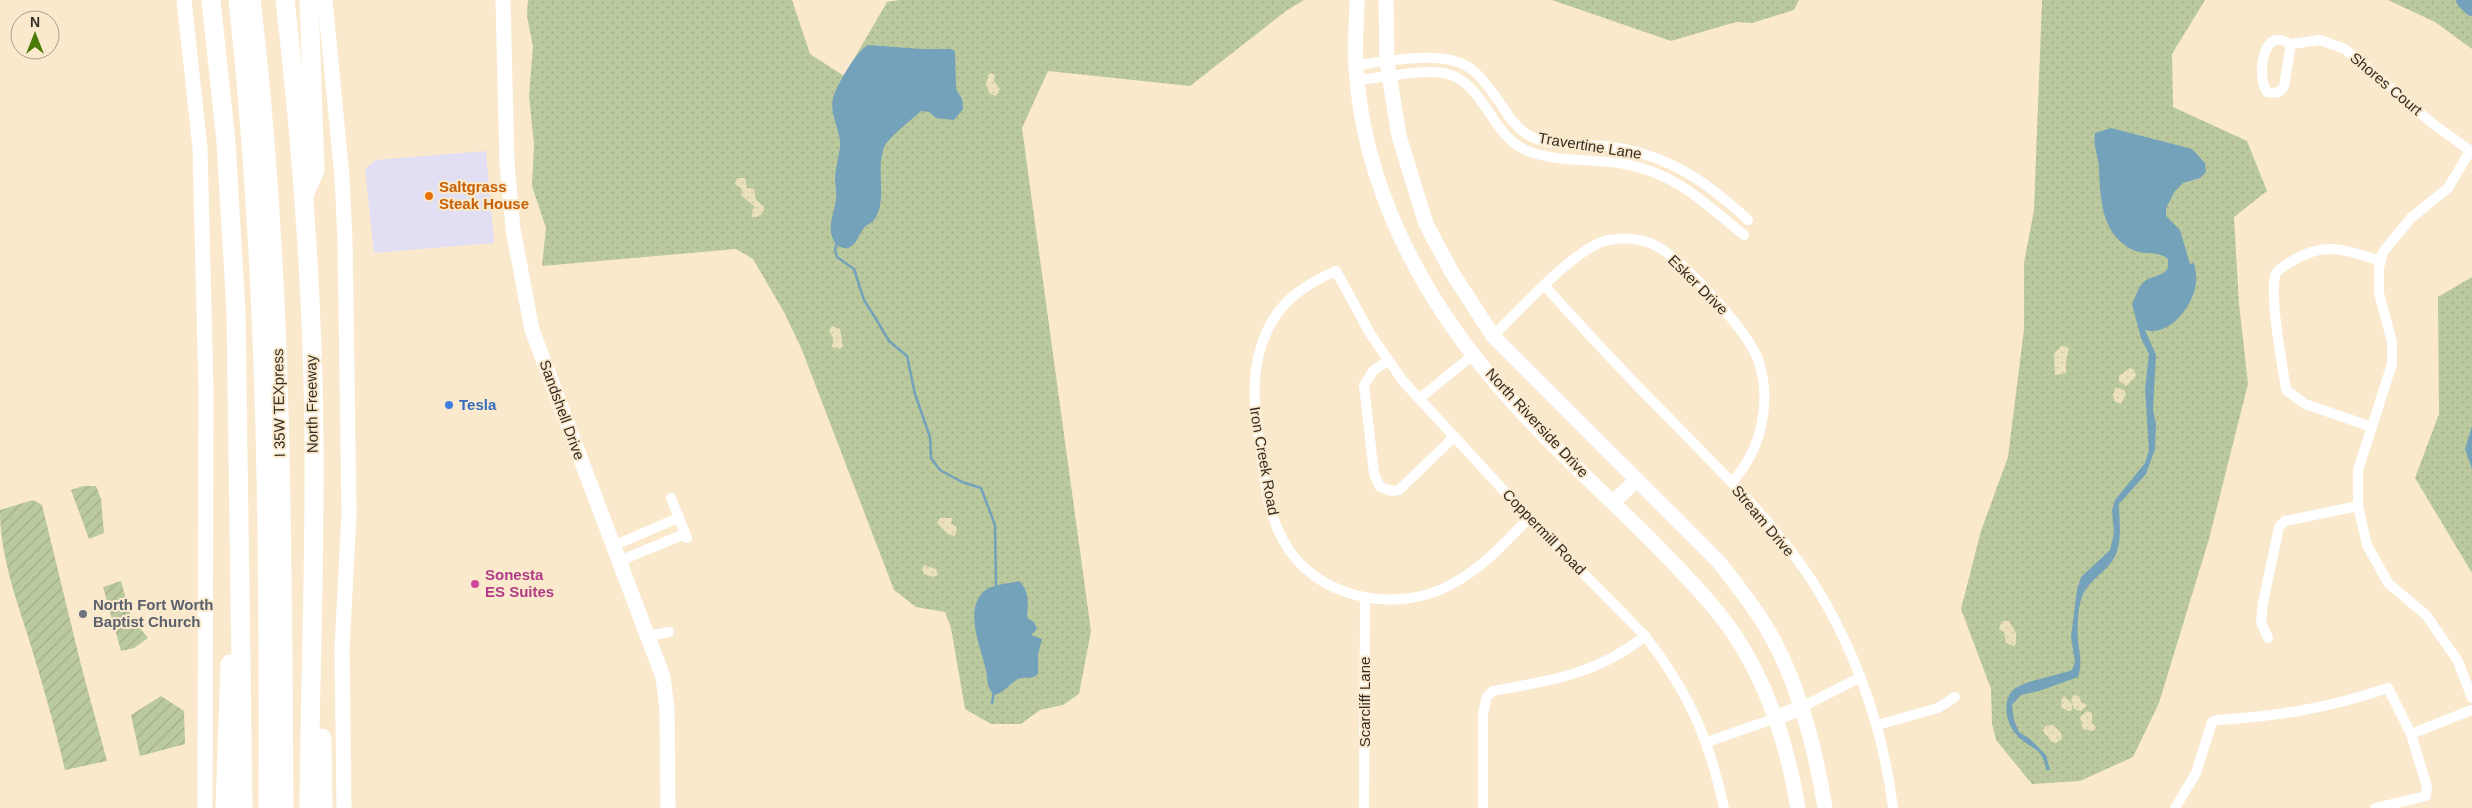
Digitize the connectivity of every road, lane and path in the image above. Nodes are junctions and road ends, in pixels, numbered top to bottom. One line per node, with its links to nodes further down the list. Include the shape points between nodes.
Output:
1 (184, 0): 55 (main road, via 200,148 206,391)
2 (202, 0): 14 (highway, via 209,59)
3 (210, 0): 14 (highway)
4 (238, 0): 58 (highway, I 35W TEXpress, via 254,159 264,348)
5 (252, 0): 59 (highway, I 35W TEXpress, via 267,159 278,344)
6 (285, 0): 18 (highway, North Freeway)
7 (309, 0): 18 (highway, via 315,170)
8 (325, 0): 62 (main road, via 345,240 349,514 342,648)
9 (503, 0): 38 (main road, Sandshell Drive, via 507,163 513,229 532,330)
10 (1357, 0): 15 (main road, North Riverside Drive)
11 (1386, 0): 13 (main road, North Riverside Drive)
12 (2291, 44): 12 (street, Shores Court, via 2275,40 2267,47 2262,84 2267,92 2275,93 2284,86); 17 (street, Shores Court, via 2320,40 2345,49)
13 (1387, 62): 15 (street, Travertine Lane); 16 (main road, North Riverside Drive); 19 (street, Travertine Lane, via 1434,58 1464,65 1488,84 1522,132 1542,140 1630,150 1658,158 1707,184)
14 (220, 73): 32 (highway, via 236,312)
15 (1356, 73): 16 (street, Travertine Lane); 25 (main road, North Riverside Drive, via 1369,148 1380,188 1398,232 1432,295)
16 (1389, 78): 20 (street, Travertine Lane, via 1434,73 1462,80 1514,144 1539,155 1627,164 1653,172 1698,196); 24 (main road, North Riverside Drive, via 1400,136 1426,224 1451,271)
17 (2471, 152): 21 (street, via 2448,188 2420,210 2394,237 2383,252)
18 (304, 196): 40 (highway, North Freeway, via 314,440)
19 (1748, 220)
20 (1744, 235)
21 (2381, 261): 28 (street, via 2379,293 2392,342 2392,364); 28 (street, via 2330,248 2296,258 2275,275 2286,390 2305,404)
22 (1336, 271): 26 (street, Coppermill Road); 41 (street, Iron Creek Road, via 1316,279 1294,294 1274,318 1258,351 1254,403 1267,495 1284,543 1319,578 1340,590)
23 (1545, 286): 24 (street, Esker Drive); 31 (street, Stream Drive); 31 (street, Esker Drive, via 1582,253 1607,240 1637,239 1660,248 1703,286 1749,340 1759,362 1764,386 1763,419 1754,450)
24 (1493, 336): 25 (main road); 30 (main road, North Riverside Drive)
25 (1474, 354): 27 (street); 34 (main road, North Riverside Drive, via 1506,394)
26 (1388, 361): 27 (street, Coppermill Road); 29 (street, via 1374,370 1364,385 1374,474 1380,487 1399,490)
27 (1419, 399): 29 (street, Coppermill Road)
28 (2372, 427): 35 (street, via 2358,470)
29 (1454, 437): 37 (street, Coppermill Road)
30 (1636, 481): 34 (main road); 49 (main road, North Riverside Drive, via 1719,562 1750,603 1775,642)
31 (1732, 482): 46 (street, Stream Drive, via 1804,570 1825,602)
32 (240, 488): 56 (highway, via 232,524); 57 (highway)
33 (671, 498): 36 (street)
34 (1613, 502): 51 (main road, North Riverside Drive, via 1703,593 1735,636)
35 (2358, 506): 45 (street, via 2285,521 2279,527 2261,622); 48 (street, via 2367,545 2388,583 2426,615 2458,661)
36 (678, 518): 38 (street); 39 (street, via 686,536)
37 (1529, 518): 41 (street, Iron Creek Road, via 1479,567 1450,585 1427,595 1402,599); 44 (street, Coppermill Road)
38 (613, 546): 39 (main road, Sandshell Drive)
39 (619, 561): 43 (main road, Sandshell Drive)
40 (311, 591): 60 (highway); 61 (highway, North Freeway, via 320,612)
41 (1365, 597): 64 (street, Scarcliff Lane)
42 (669, 632): 43 (street)
43 (649, 636): 63 (main road, Sandshell Drive, via 666,690)
44 (1645, 636): 54 (street, Coppermill Road, via 1682,689); 65 (street, via 1630,648 1582,672 1492,691 1487,696 1483,714)
45 (2268, 638)
46 (1861, 677): 49 (street); 52 (street, Stream Drive)
47 (1955, 697): 52 (street, via 1938,708)
48 (2472, 698)
49 (1802, 707): 51 (main road); 68 (main road, North Riverside Drive, via 1817,761)
50 (2472, 710): 53 (street)
51 (1776, 718): 54 (street); 67 (main road, North Riverside Drive)
52 (1877, 725): 69 (street, Stream Drive)
53 (2411, 734): 70 (street, via 2388,688 2340,704 2270,717 2217,720 2212,722 2196,773); 71 (street, via 2427,787 2426,796)
54 (1707, 742): 66 (street, Coppermill Road)
55 (205, 808)
56 (225, 808)
57 (243, 808)
58 (268, 808)
59 (284, 808)
60 (309, 808)
61 (323, 808)
62 (344, 808)
63 (668, 808)
64 (1364, 808)
65 (1483, 808)
66 (1724, 808)
67 (1798, 808)
68 (1825, 808)
69 (1893, 808)
70 (2175, 808)
71 (2375, 808)

